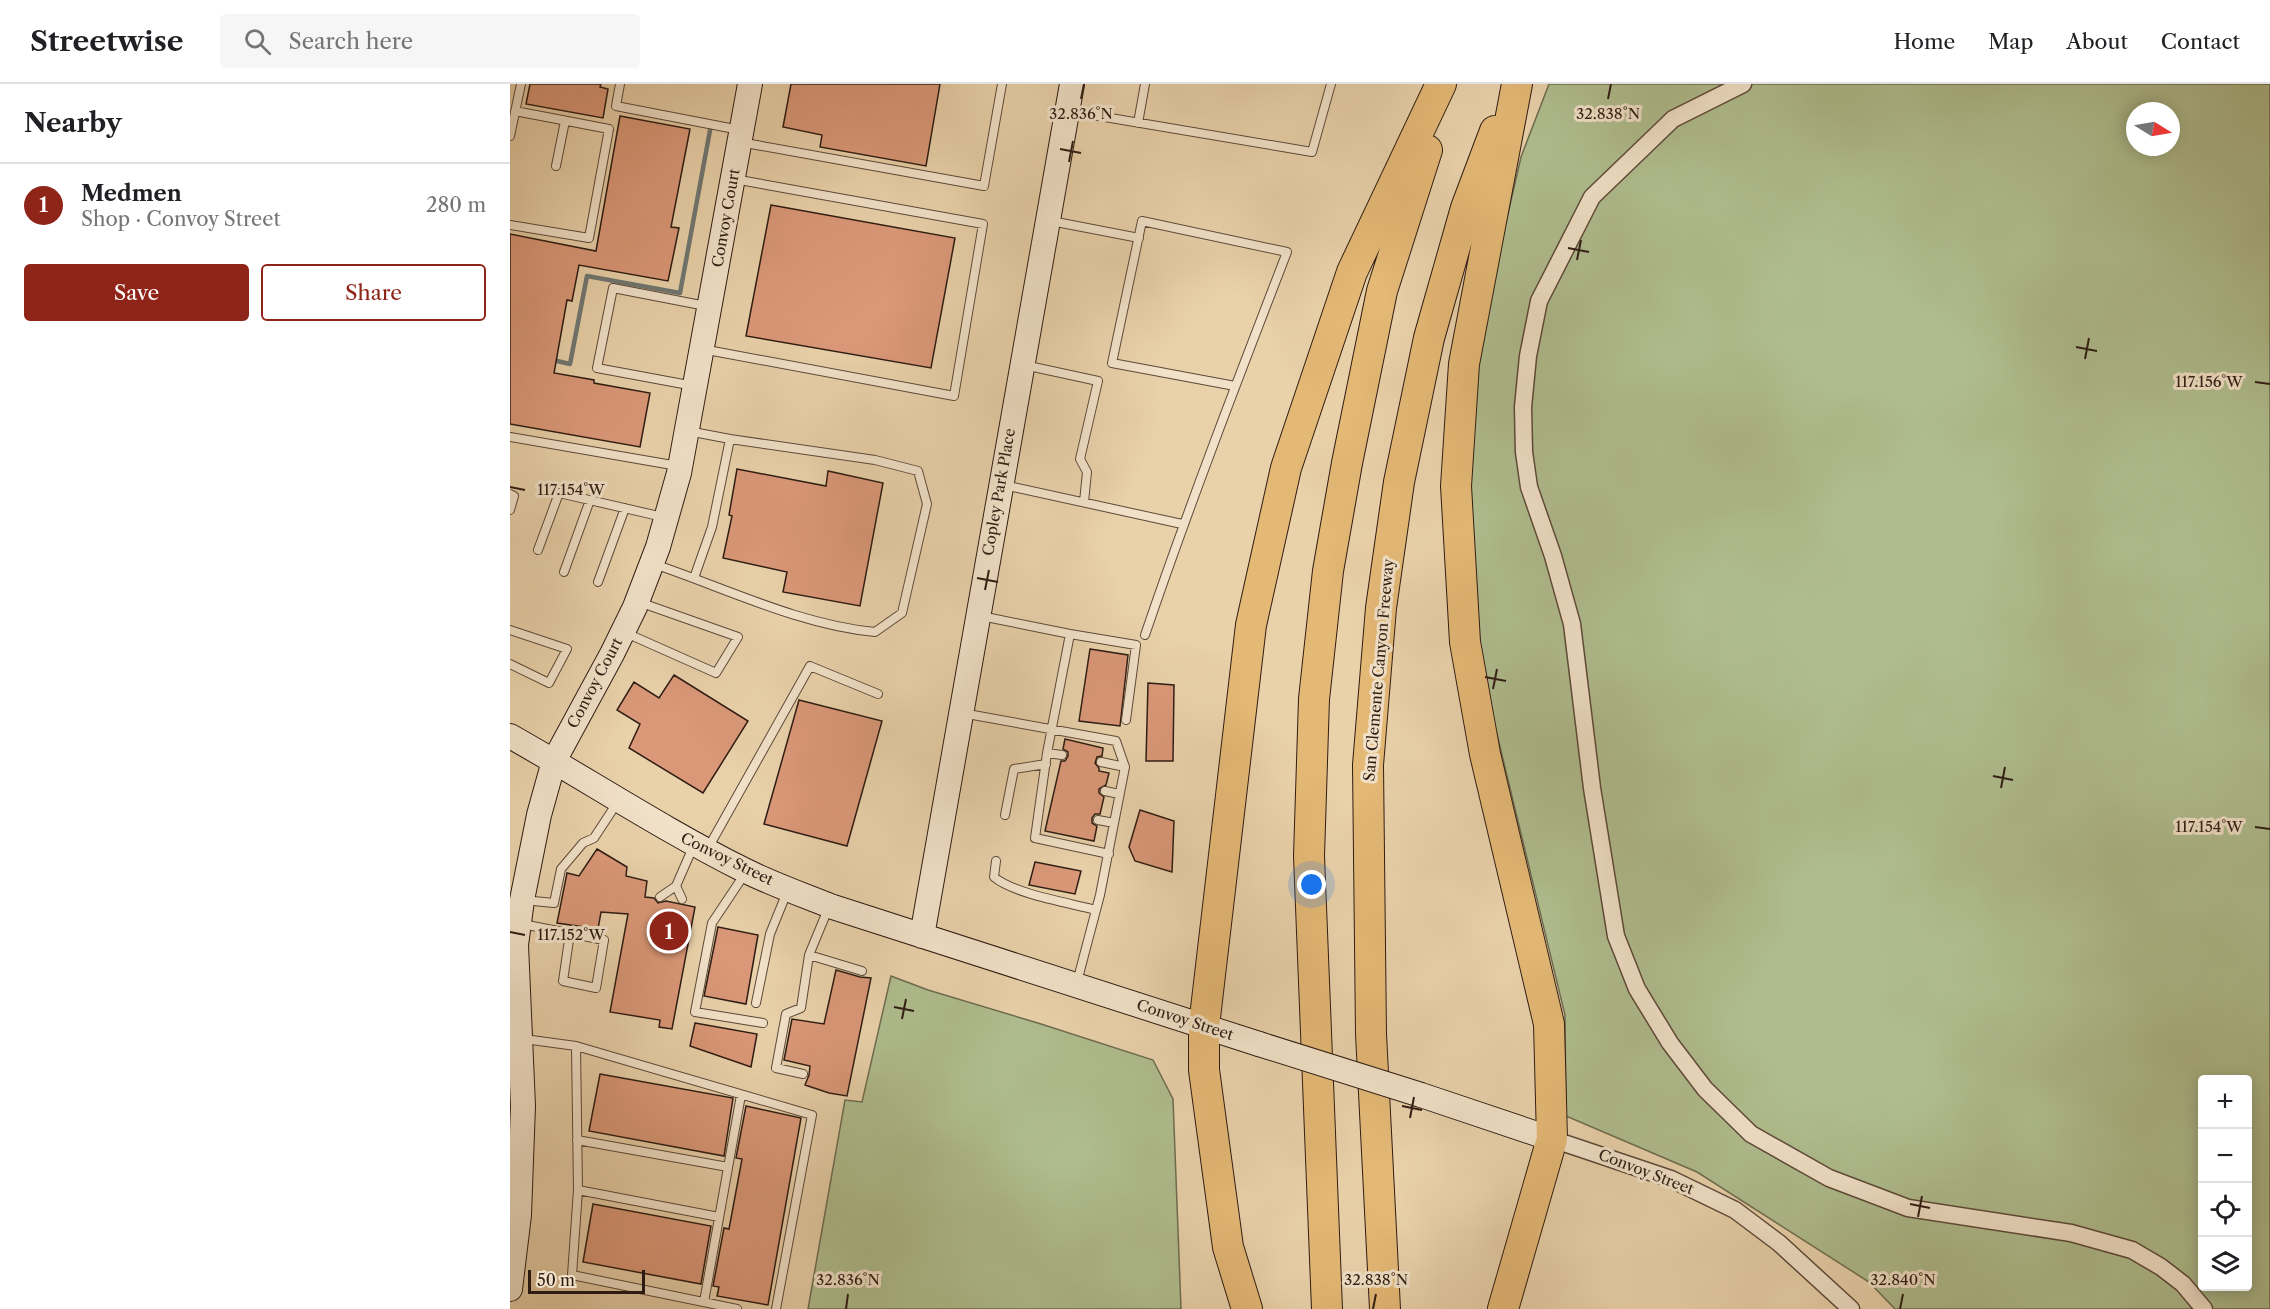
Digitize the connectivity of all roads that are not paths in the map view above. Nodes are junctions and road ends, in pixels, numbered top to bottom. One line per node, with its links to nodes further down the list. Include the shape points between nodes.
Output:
1 (521, 84): 12 (lane)
2 (620, 84): 17 (lane, via 615,106)
3 (750, 84): 17 (main road, Convoy Court)
4 (1002, 84): 17 (lane, via 984,186)
5 (1072, 84): 13 (main road, Copley Park Place)
6 (1145, 84): 15 (lane)
7 (1331, 84): 15 (lane, via 1312,153)
8 (1441, 84): 92 (highway, via 1352,272 1286,468 1251,625)
9 (1447, 84): 108 (highway, via 1382,291 1328,571 1314,699 1309,856)
10 (1515, 84): 97 (highway, via 1464,364 1456,486 1465,642 1485,754 1549,1024); 109 (highway, San Clemente Canyon Freeway, via 1466,207 1429,338 1399,482 1381,608 1368,765 1371,1034)
11 (1743, 84): 112 (street, via 1673,119 1592,197 1539,301 1528,356 1523,406 1529,488 1572,624 1592,788 1616,936 1637,988 1670,1043 1705,1089 1751,1134 1829,1178 1908,1208 2071,1233 2132,1250 2183,1284)
12 (515, 111): 14 (lane); 16 (lane)
13 (1067, 111): 15 (lane); 20 (main road, Copley Park Place)
14 (565, 120): 18 (lane); 21 (lane, via 609,129 589,238)
15 (1138, 123)
16 (510, 136)
17 (741, 136): 19 (main road, Convoy Court)
18 (556, 166)
19 (733, 179): 23 (main road, Convoy Court); 24 (lane, via 983,224 954,396)
20 (1048, 220): 22 (lane); 25 (main road, Copley Park Place)
21 (510, 225)
22 (1139, 238): 26 (lane, via 1112,363); 26 (lane, via 1142,221 1287,252)
23 (710, 306): 24 (main road, Convoy Court); 27 (lane, via 613,288 597,368)
24 (702, 349): 27 (main road, Convoy Court)
25 (1022, 365): 32 (main road, Copley Park Place); 35 (lane, via 1098,381 1080,459 1087,471)
26 (1235, 386): 39 (lane)
27 (695, 387): 28 (main road, Convoy Court)
28 (687, 430): 30 (lane); 31 (main road, Convoy Court)
29 (510, 437): 31 (lane)
30 (730, 439): 43 (lane, via 712,527); 43 (lane, via 875,460 918,471 927,504 902,613 875,632 852,630 733,595)
31 (680, 466): 38 (main road, Convoy Court)
32 (1000, 484): 35 (lane); 46 (main road, Copley Park Place)
33 (510, 494): 37 (lane, via 514,496)
34 (590, 500): 36 (lane); 40 (lane, via 559,493); 42 (lane)
35 (1084, 502): 39 (lane)
36 (626, 508): 38 (lane); 44 (lane)
37 (510, 510)
38 (667, 518): 41 (main road, Convoy Court)
39 (1182, 524): 50 (lane)
40 (538, 550)
41 (652, 564): 43 (lane); 45 (main road, Convoy Court)
42 (564, 572)
43 (694, 578)
44 (598, 582)
45 (637, 602): 48 (main road, Convoy Court); 48 (lane, via 738,637 716,673)
46 (977, 616): 49 (lane); 53 (main road, Copley Park Place)
47 (510, 630): 51 (lane, via 567,649 549,683)
48 (622, 632): 59 (main road, Convoy Court)
49 (1070, 634): 54 (lane, via 1136,645); 55 (lane)
50 (1145, 634)
51 (510, 664)
52 (878, 694): 73 (lane, via 810,666)
53 (960, 713): 55 (lane); 85 (main road, Copley Park Place)
54 (1126, 720)
55 (1053, 730): 57 (lane); 62 (lane, via 1116,741)
56 (510, 736): 59 (main road, Convoy Street)
57 (1047, 753): 58 (lane); 61 (lane)
58 (1062, 755)
59 (554, 761): 67 (main road, Convoy Street); 82 (main road, Convoy Court)
60 (1101, 762): 62 (lane)
61 (1046, 764): 63 (lane); 70 (lane, via 1014,769)
62 (1125, 767): 66 (lane)
63 (1045, 779): 64 (lane); 68 (lane)
64 (1056, 781)
65 (1105, 791): 66 (lane)
66 (1119, 795): 72 (lane)
67 (619, 800): 73 (main road, Convoy Street); 82 (lane, via 594,838 583,843 561,869 555,903)
68 (1040, 808): 69 (lane); 74 (lane, via 1035,838)
69 (1049, 810)
70 (1005, 816)
71 (1098, 820): 72 (lane)
72 (1114, 823): 74 (lane)
73 (700, 847): 76 (main road, Convoy Street); 77 (lane)
74 (1109, 854): 83 (lane)
75 (996, 861): 83 (lane, via 994,877 999,881)
76 (746, 871): 78 (main road, Convoy Street); 91 (lane, via 712,923 694,1012)
77 (675, 886): 79 (lane); 80 (lane)
78 (788, 889): 81 (main road, Convoy Street); 90 (lane, via 770,934)
79 (660, 897)
80 (682, 899)
81 (830, 906): 85 (main road, Convoy Street); 86 (lane)
82 (518, 910): 84 (lane); 89 (main road, Convoy Court)
83 (1096, 910): 88 (lane)
84 (570, 933): 84 (lane, via 604,940 596,988 563,981)
85 (922, 936): 88 (main road, Convoy Street)
86 (809, 955): 87 (lane); 95 (lane, via 801,1008 786,1014 776,1068)
87 (862, 971)
88 (1076, 985): 92 (main road, Convoy Street)
89 (514, 998): 93 (main road, Convoy Court)
90 (756, 1003)
91 (763, 1023)
92 (1203, 1026): 97 (main road, Convoy Street, bridge); 107 (highway, via 1204,1070 1228,1247)
93 (520, 1038): 94 (lane); 102 (main road, Convoy Court, via 523,1106 519,1215)
94 (576, 1046): 96 (lane); 98 (lane)
95 (803, 1074)
96 (741, 1095): 99 (lane); 106 (lane, via 812,1115)
97 (1552, 1139): 110 (highway); 111 (street, Convoy Street, via 1671,1179 1736,1210 1779,1243)
98 (577, 1140): 99 (lane); 100 (lane)
99 (728, 1167): 101 (lane)
100 (578, 1190): 101 (lane); 104 (lane, via 572,1275)
101 (719, 1217): 104 (lane)
102 (512, 1264): 103 (main road, Convoy Court)
103 (510, 1289)
104 (704, 1302): 105 (lane)
105 (738, 1309)
106 (776, 1309)
107 (1247, 1309)
108 (1328, 1309)
109 (1385, 1309)
110 (1503, 1309)
111 (1851, 1309)
112 (2204, 1309)

